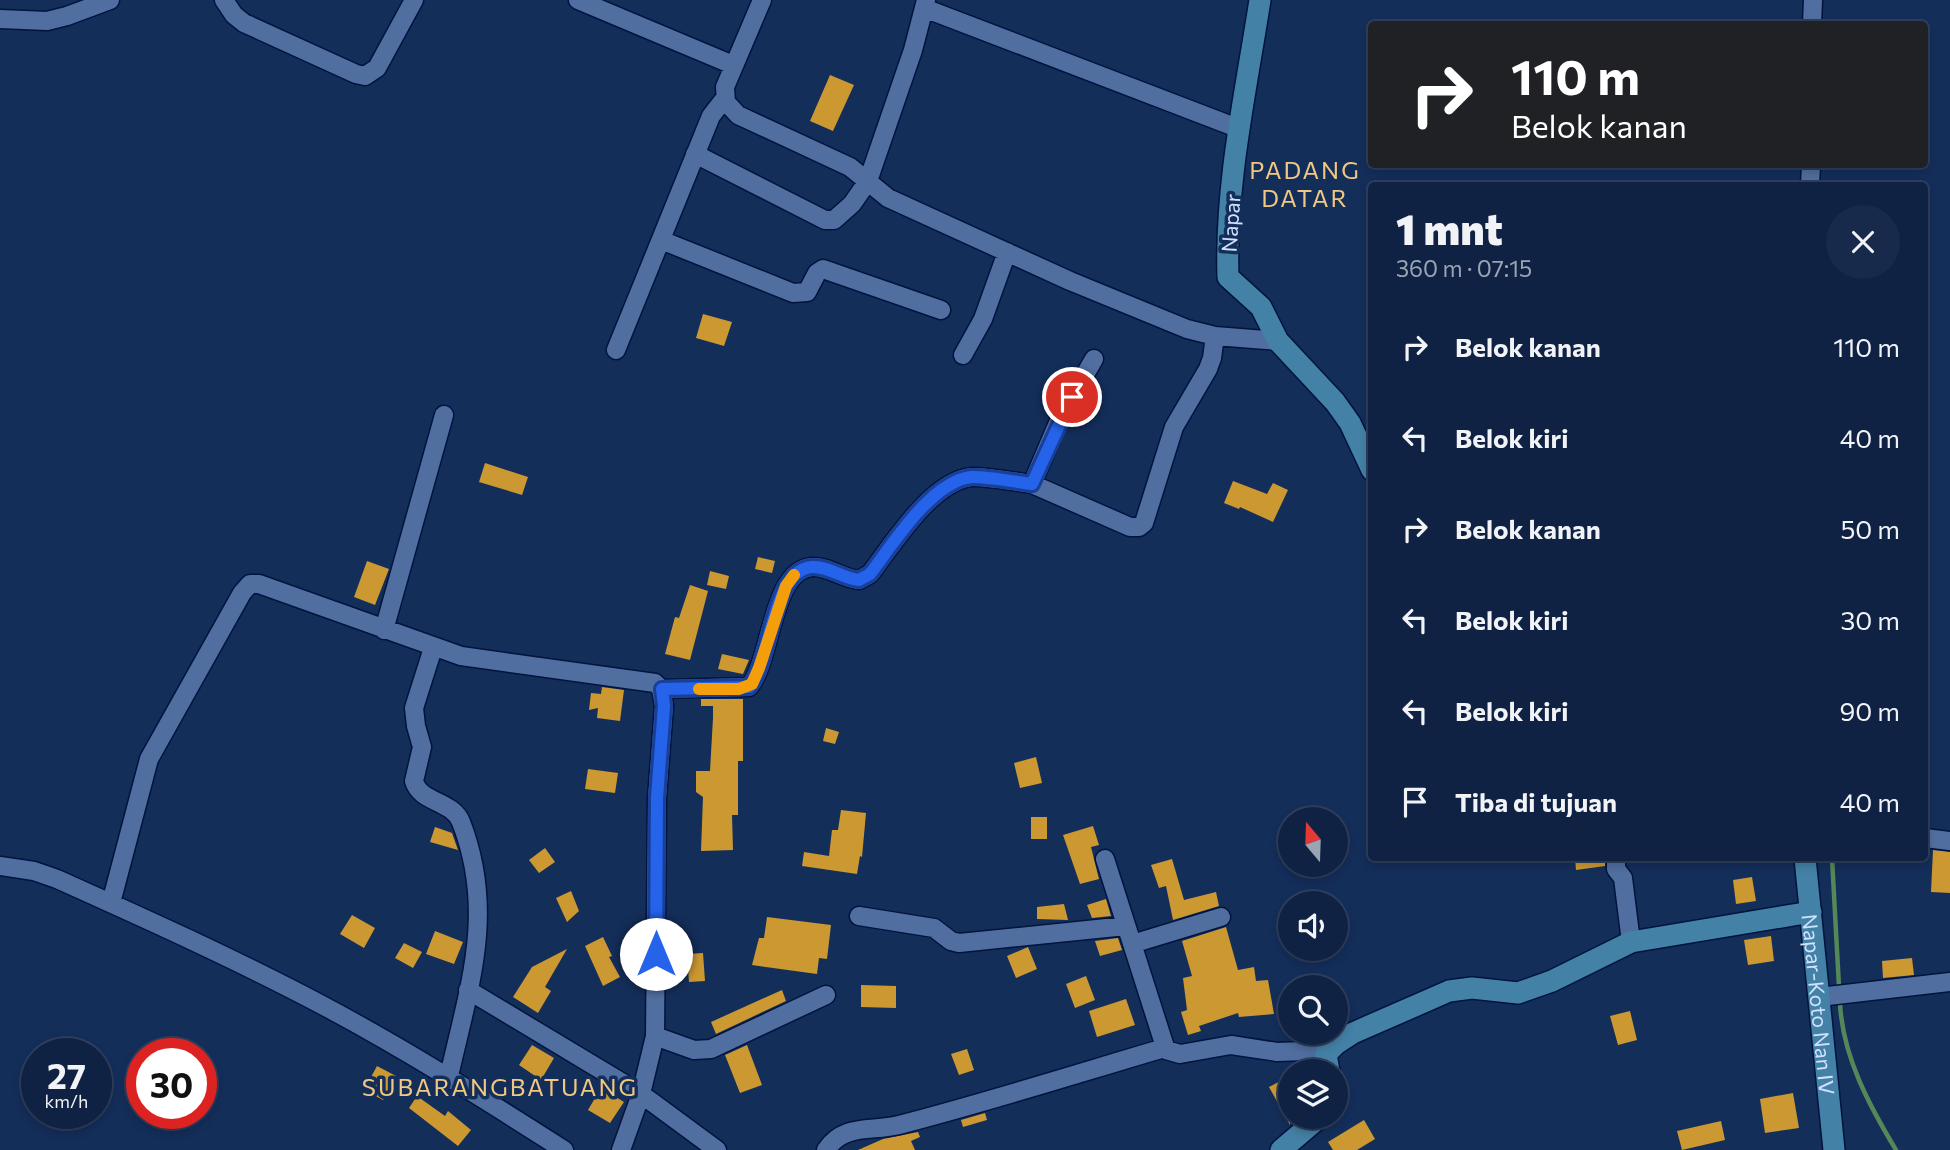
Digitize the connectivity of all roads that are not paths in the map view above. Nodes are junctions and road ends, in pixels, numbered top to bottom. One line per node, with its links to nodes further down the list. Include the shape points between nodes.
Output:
1 (110, 0): 9 (street, via 47,21)
2 (225, 0): 3 (street, via 244,23 361,76 377,68)
3 (414, 0)
4 (578, 0): 11 (street)
5 (762, 0): 11 (street)
6 (1260, 0): 13 (street, Napar)
7 (1813, 0): 10 (street)
8 (925, 4): 13 (street); 15 (street)
9 (0, 19)
10 (1812, 21)
11 (733, 65): 12 (street)
12 (724, 97): 14 (street); 15 (street, via 738,115 850,167)
13 (1240, 129): 20 (street, Napar, via 1227,239 1228,277 1261,307)
14 (695, 154): 15 (street, via 830,221 852,204); 16 (street)
15 (868, 181): 17 (street, via 888,198)
16 (661, 240): 18 (street, via 793,293 807,292 823,269); 21 (street)
17 (1007, 252): 19 (street); 22 (street, via 983,319)
18 (940, 310)
19 (1214, 336): 20 (street); 26 (street, via 1208,369 1174,427 1144,523 1130,527)
20 (1278, 341): 25 (street, via 1350,423)
21 (616, 350)
22 (963, 355)
23 (1094, 359): 26 (street, via 1061,416)
24 (444, 415): 27 (street)
25 (1368, 461)
26 (1032, 484): 29 (street, via 971,477 945,489 922,506 870,574 859,580 820,567 795,574 786,586 749,687)
27 (384, 630): 28 (street); 36 (street, via 259,584 247,587 149,760)
28 (433, 648): 29 (street, via 484,661 647,681); 44 (street, via 414,708 422,747 414,781 421,793 456,812 475,874 478,931)
29 (662, 689): 47 (street)
30 (1928, 838): 31 (street)
31 (1950, 841)
32 (1105, 859): 40 (street)
33 (1616, 861): 41 (street, via 1623,877)
34 (1805, 861): 37 (street, Napar-Koto Nan IV)
35 (0, 866): 36 (street, via 57,879)
36 (111, 903): 50 (street, via 243,964)
37 (1811, 912): 41 (street); 46 (street, Napar-Koto Nan IV)
38 (859, 916): 40 (street, via 934,928 959,943)
39 (1221, 918): 42 (street)
40 (1126, 926): 42 (street)
41 (1631, 942): 49 (street, via 1526,991 1449,991 1353,1032)
42 (1132, 944): 48 (street)
43 (1950, 982): 46 (street)
44 (468, 990): 50 (street); 51 (street)
45 (825, 995): 47 (street, via 711,1049 694,1050)
46 (1819, 997): 58 (street, Napar-Koto Nan IV)
47 (655, 1036): 51 (street)
48 (1164, 1048): 49 (street, via 1180,1054 1231,1045); 56 (street, via 897,1126 842,1133)
49 (1332, 1053)
50 (449, 1076): 53 (street)
51 (642, 1094): 54 (street); 55 (street)
52 (1306, 1129): 57 (street)
53 (564, 1150)
54 (621, 1150)
55 (717, 1150)
56 (826, 1150)
57 (1281, 1150)
58 (1834, 1150)

